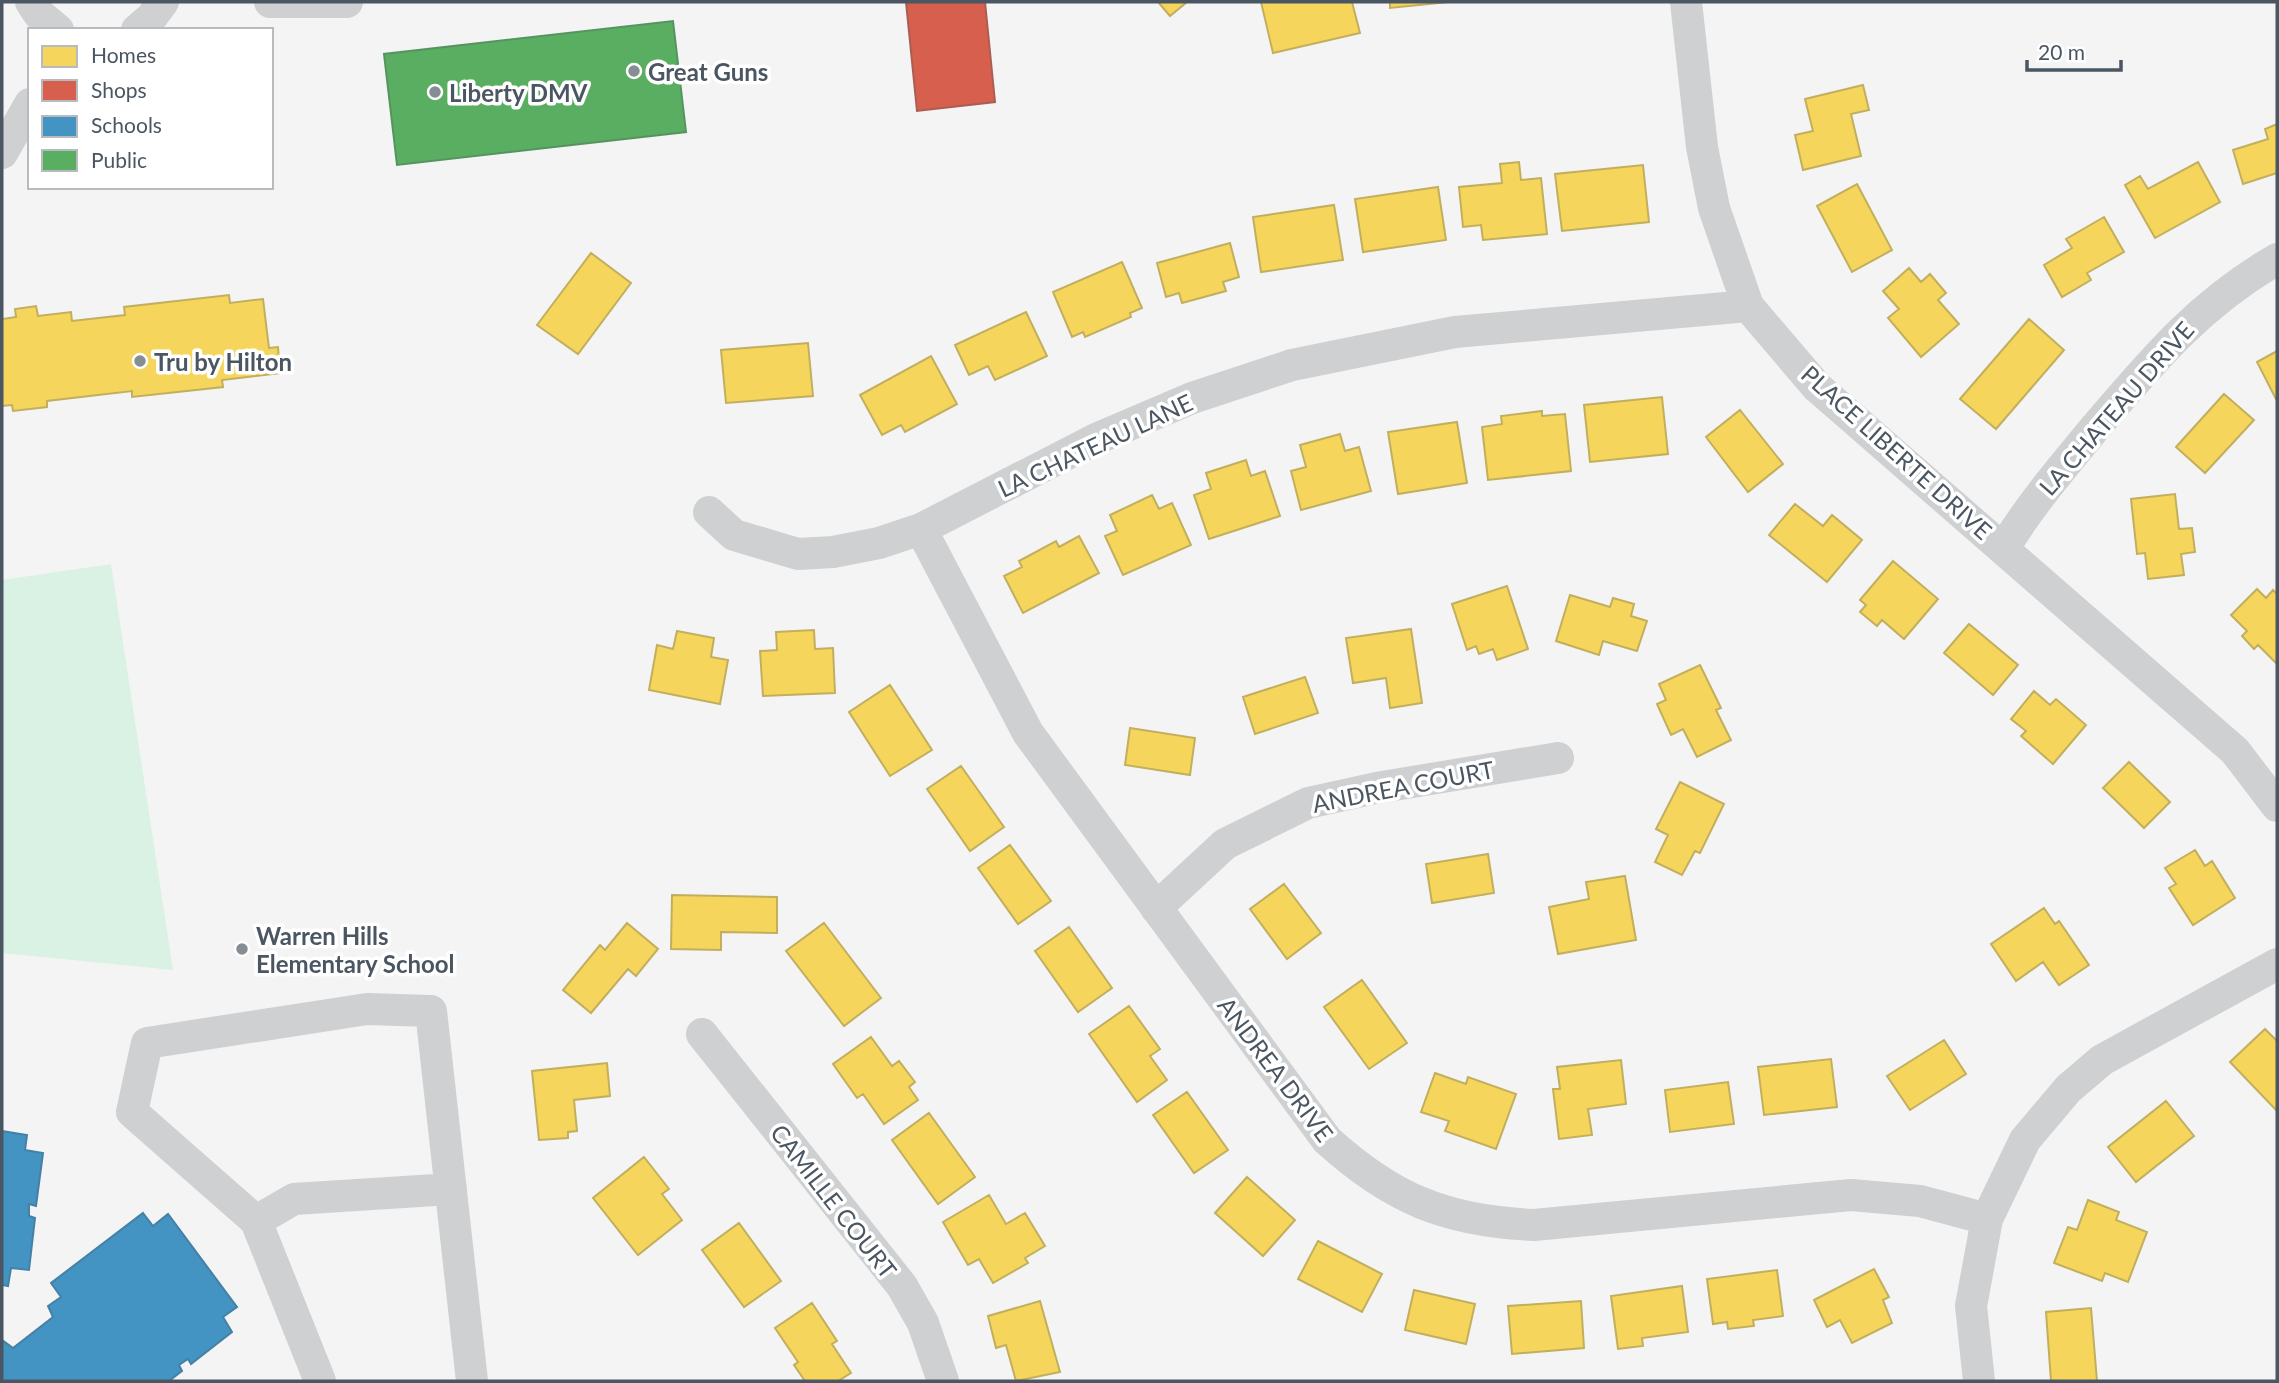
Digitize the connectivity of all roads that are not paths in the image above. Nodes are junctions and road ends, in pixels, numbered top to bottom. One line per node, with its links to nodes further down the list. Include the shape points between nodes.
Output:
1 (31, 2): 6 (street)
2 (163, 2): 7 (street)
3 (270, 2): 4 (street)
4 (347, 2)
5 (1686, 2): 11 (street, PLACE LIBERTE DRIVE, via 1702,147 1714,208)
6 (56, 28)
7 (139, 28)
8 (28, 108): 9 (street)
9 (2, 153)
10 (2277, 259): 14 (street, LA CHATEAU DRIVE, via 2235,283 2149,364 2029,506)
11 (1748, 306): 13 (street, LA CHATEAU LANE, via 1455,331 1292,365 1192,398 1096,439); 14 (street, PLACE LIBERTE DRIVE, via 1817,387)
12 (709, 512): 13 (street, LA CHATEAU LANE, via 734,535 798,554 879,543)
13 (921, 529): 17 (street, ANDREA DRIVE, via 1028,733)
14 (2004, 548): 16 (street, PLACE LIBERTE DRIVE, via 2235,751)
15 (1558, 758): 17 (street, ANDREA COURT, via 1308,803 1225,844)
16 (2277, 806)
17 (1156, 908): 21 (street, ANDREA DRIVE, via 1327,1140 1361,1171 1421,1205 1488,1223 1534,1225 1851,1195 1920,1200)
18 (2277, 964): 21 (street, via 2102,1060 2068,1089 2025,1140)
19 (702, 1034): 25 (street, CAMILLE COURT, via 902,1286 923,1323)
20 (451, 1189): 22 (street, via 294,1199); 22 (street, via 431,1011 367,1009 147,1043 132,1112); 24 (street)
21 (1987, 1219): 26 (street, via 1971,1306)
22 (256, 1221): 23 (street)
23 (320, 1381)
24 (472, 1381)
25 (943, 1381)
26 (1979, 1381)

